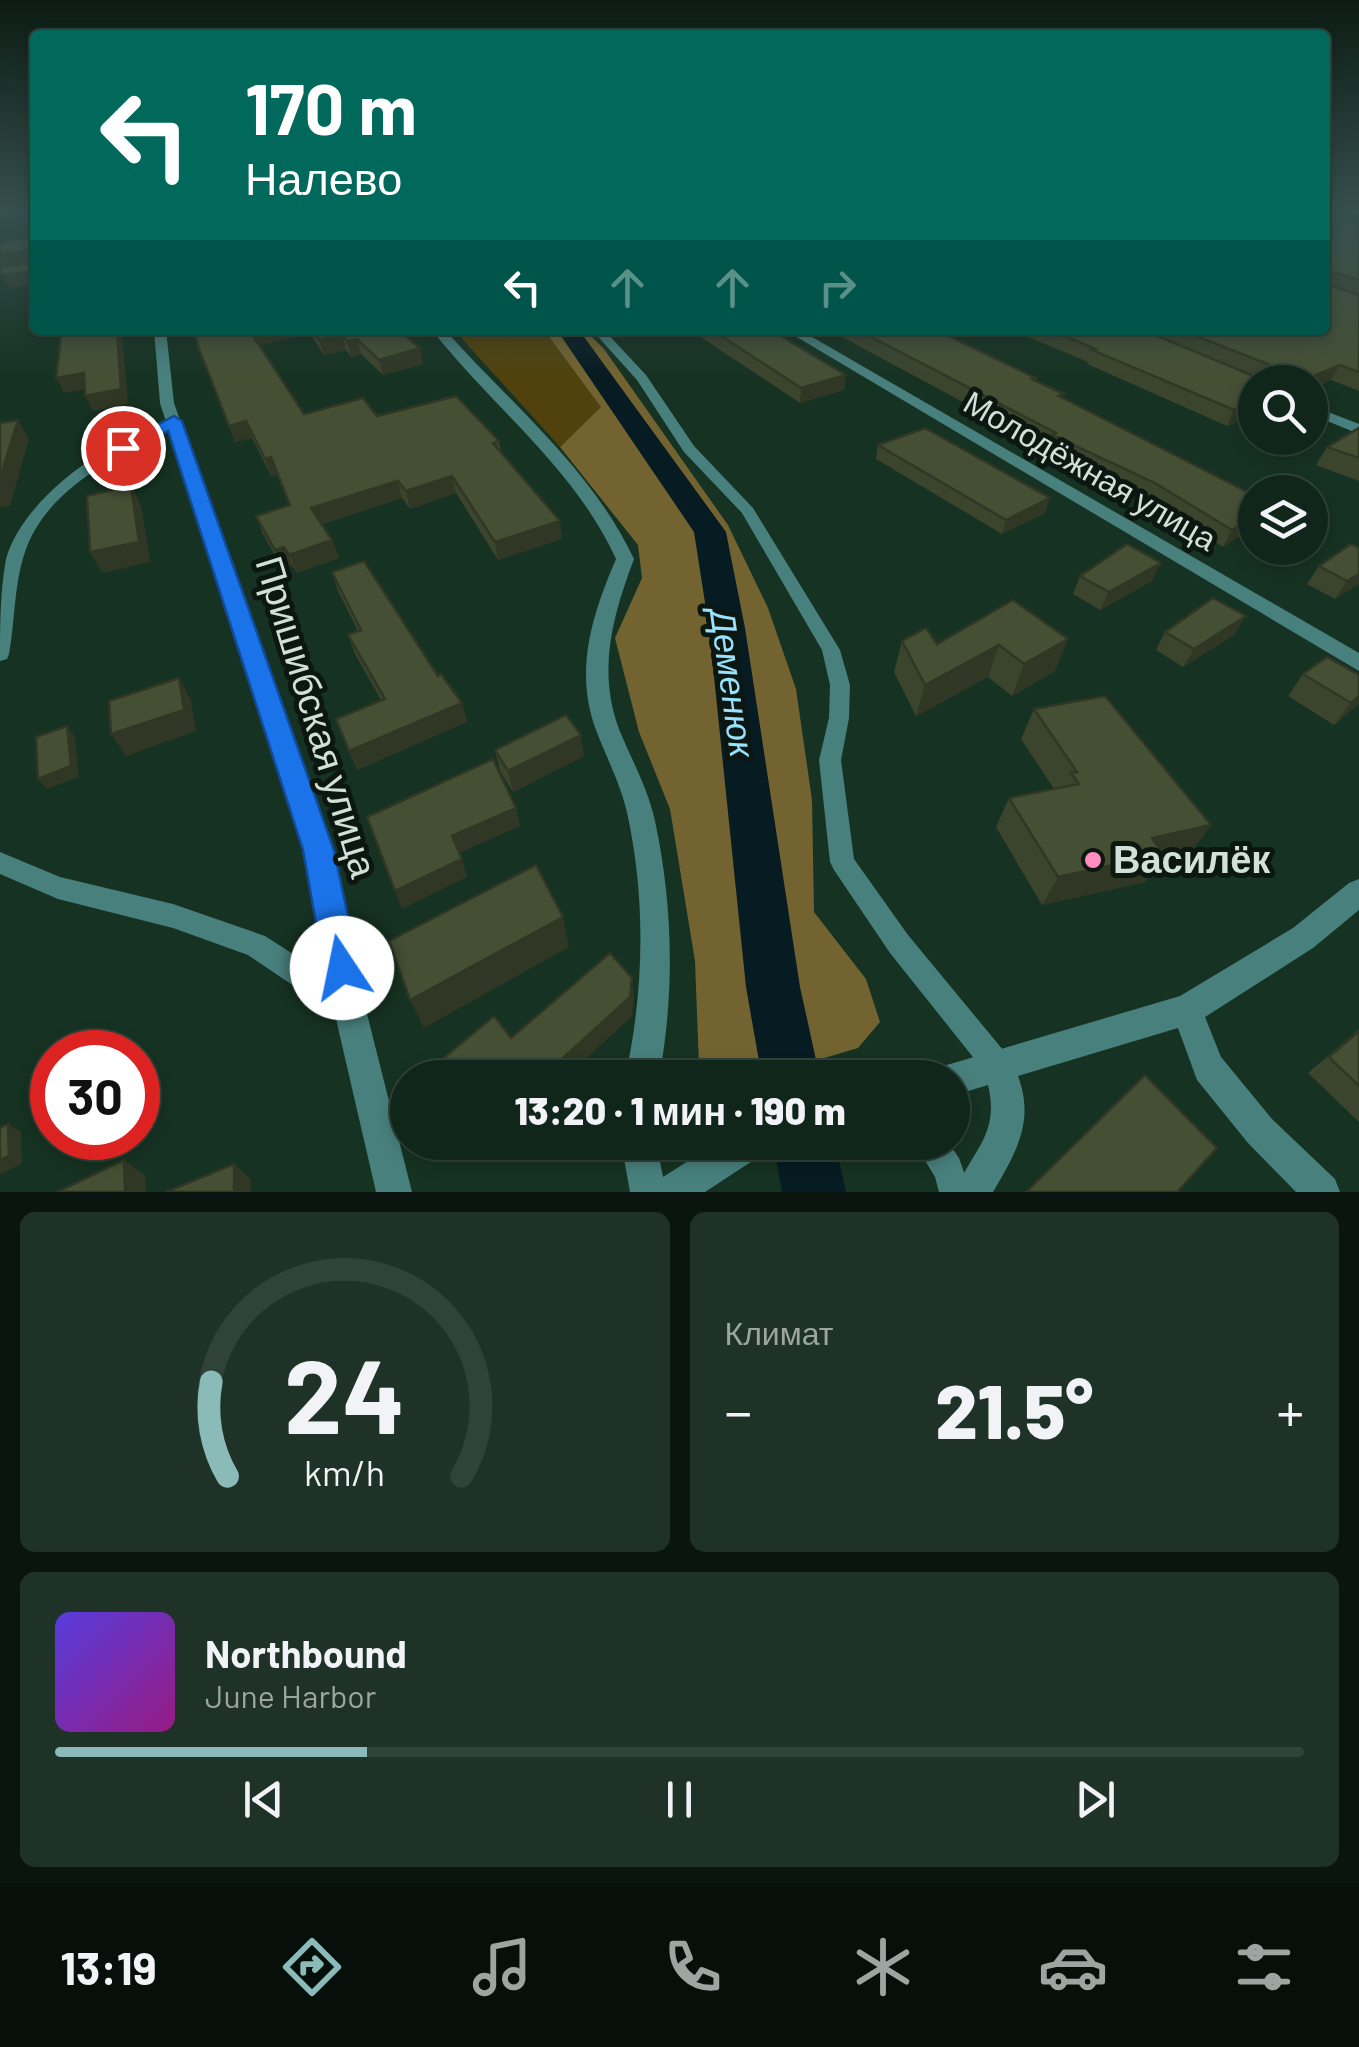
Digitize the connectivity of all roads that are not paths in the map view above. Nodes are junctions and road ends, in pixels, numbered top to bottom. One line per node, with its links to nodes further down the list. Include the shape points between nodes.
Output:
1 (160, 335): 6 (street, Пришибская улица)
2 (443, 335): 14 (street, via 578,482 625,559 603,624 598,701 642,818 656,962)
3 (603, 335): 15 (lane, via 642,378 689,450 748,511 831,650 840,685 830,760 842,862)
4 (800, 335): 9 (street, Молодёжная улица)
5 (1328, 416): 7 (street)
6 (174, 421): 8 (lane, via 123,448 39,512 16,552); 12 (street, Пришибская улица, via 319,850)
7 (1359, 429)
8 (0, 654)
9 (1359, 663)
10 (0, 863): 12 (lane, via 58,888 173,916 256,946)
11 (1359, 892): 13 (street, via 1303,938)
12 (349, 1006): 20 (street, Пришибская улица)
13 (1186, 1010): 15 (street); 25 (street, via 1209,1068)
14 (644, 1060)
15 (998, 1066): 16 (street); 24 (street, via 1012,1097 1009,1132)
16 (970, 1074)
17 (642, 1160): 21 (street)
18 (723, 1160): 22 (street)
19 (942, 1160): 23 (lane)
20 (394, 1192)
21 (648, 1192)
22 (672, 1192)
23 (955, 1192)
24 (973, 1192)
25 (1322, 1192)

